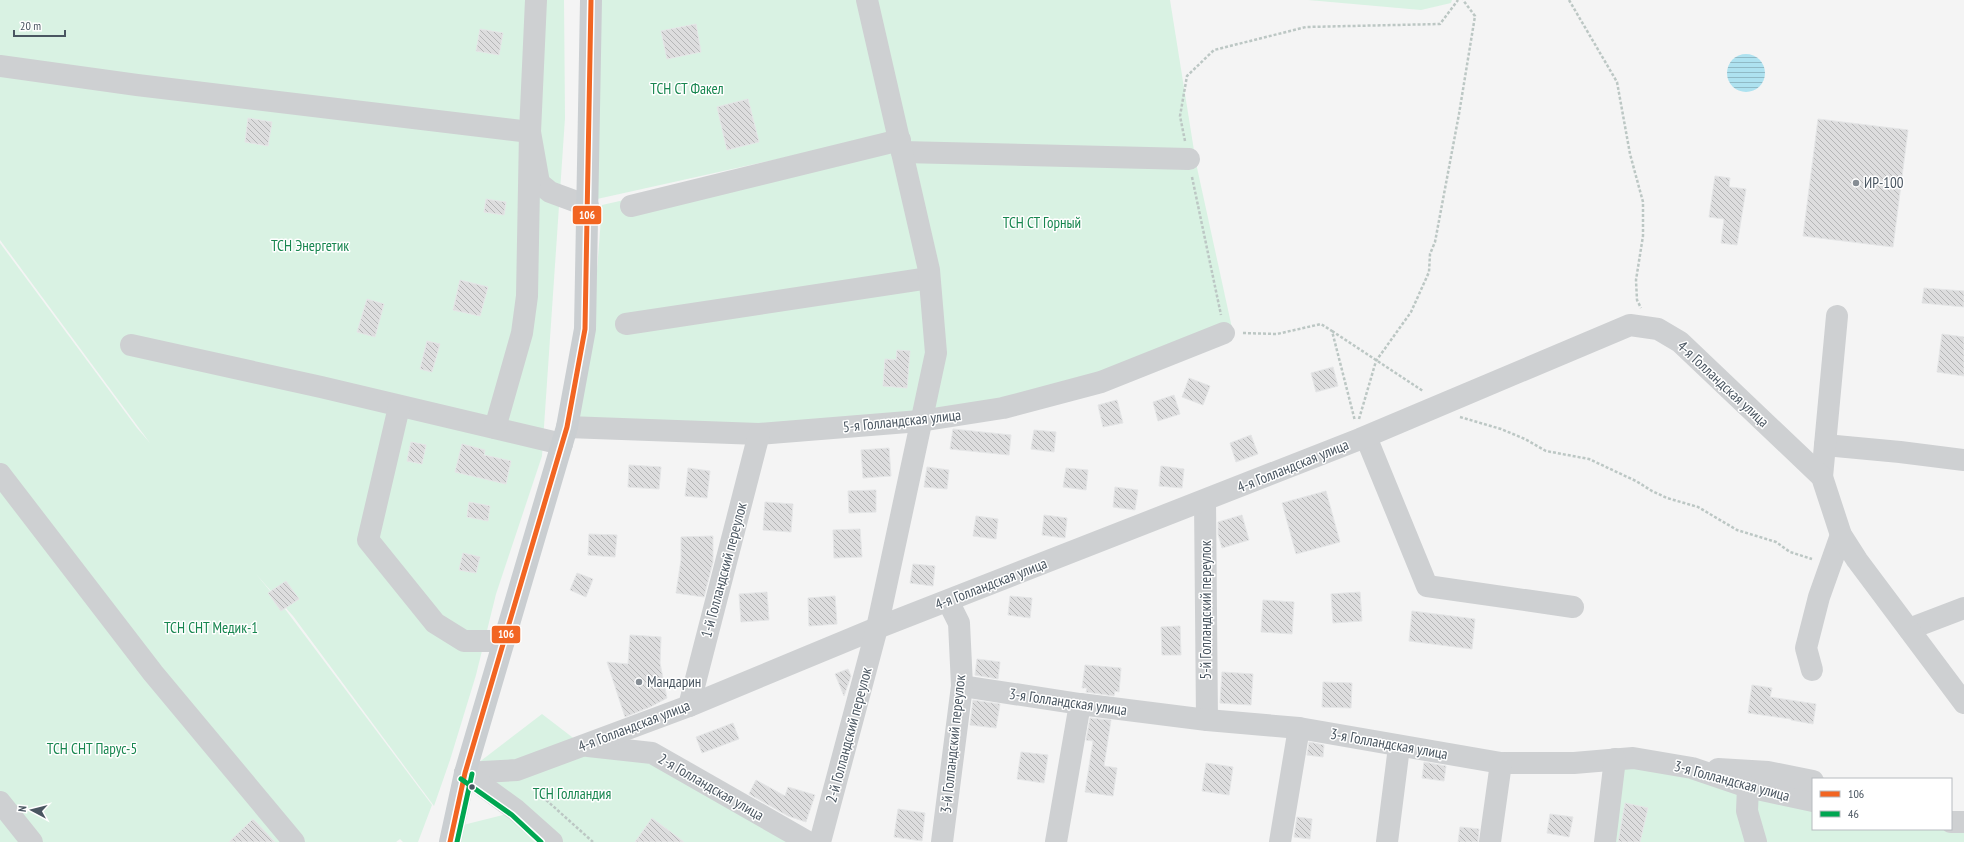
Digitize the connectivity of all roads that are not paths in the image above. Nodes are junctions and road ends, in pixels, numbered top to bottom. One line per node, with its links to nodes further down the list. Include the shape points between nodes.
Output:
1 (536, 0): 5 (street)
2 (591, 0): 8 (main road)
3 (867, 0): 6 (street, 2-й Голландский переулок)
4 (0, 66): 5 (street)
5 (530, 132): 8 (street, via 539,183 550,192); 17 (street, via 527,296 522,333)
6 (901, 146): 7 (street); 9 (street); 10 (street, 2-й Голландский переулок)
7 (1189, 159)
8 (588, 206): 20 (main road, via 585,328)
9 (631, 206)
10 (929, 278): 12 (street); 16 (street, 2-й Голландский переулок, via 936,353)
11 (1837, 316): 21 (street)
12 (626, 324)
13 (1224, 333): 16 (street, 5-я Голландская улица, via 1101,382 1003,408)
14 (131, 345): 15 (street, 5-я Голландская улица)
15 (399, 407): 17 (street, 5-я Голландская улица); 32 (street, via 368,540 435,623 464,641)
16 (920, 421): 19 (street, 5-я Голландская улица); 30 (street, 2-й Голландский переулок)
17 (495, 428): 20 (street, 5-я Голландская улица)
18 (1361, 432): 24 (street, 4-я Голландская улица, via 1436,407 1630,325 1658,329 1680,342); 25 (street, 4-я Голландская улица); 28 (street, via 1427,586)
19 (759, 434): 20 (street, 5-я Голландская улица); 37 (street, 1-й Голландский переулок)
20 (565, 435): 32 (main road)
21 (1825, 445): 22 (street); 24 (street)
22 (1964, 460)
23 (0, 474): 53 (street, via 153,673)
24 (1822, 477): 26 (street, 4-я Голландская улица)
25 (1206, 501): 27 (street, 4-я Голландская улица); 38 (street, 5-й Голландский переулок)
26 (1842, 535): 31 (street, 4-я Голландская улица, via 1857,560); 33 (street, via 1819,597 1806,648)
27 (948, 601): 30 (street, 4-я Голландская улица); 34 (street, 3-й Голландский переулок, via 959,623)
28 (1573, 608)
29 (1964, 608): 31 (street)
30 (877, 628): 37 (street, 4-я Голландская улица); 57 (street, 2-й Голландский переулок)
31 (1909, 629): 36 (street, 4-я Голландская улица)
32 (504, 641): 45 (main road)
33 (1812, 670)
34 (962, 686): 35 (street, 3-я Голландская улица); 58 (street, 3-й Голландский переулок)
35 (1080, 704): 38 (street, 3-я Голландская улица); 59 (street)
36 (1964, 704)
37 (689, 706): 40 (street, 4-я Голландская улица)
38 (1207, 720): 39 (street, 3-я Голландская улица)
39 (1299, 728): 41 (street, 3-я Голландская улица); 60 (street)
40 (585, 746): 45 (street, 4-я Голландская улица, via 517,770); 56 (street, 2-я Голландская улица, via 652,753)
41 (1399, 747): 43 (street, 3-я Голландская улица); 61 (street)
42 (1615, 759): 43 (street, 3-я Голландская улица, via 1574,763); 44 (street, 3-я Голландская улица, via 1633,758); 63 (street)
43 (1501, 763): 62 (street)
44 (1692, 768): 46 (street, via 1768,772); 47 (street, 3-я Голландская улица)
45 (465, 773): 54 (main road); 55 (street, via 516,810)
46 (1812, 781)
47 (1748, 787): 48 (street, 3-я Голландская улица); 64 (street, via 1747,811)
48 (1812, 801)
49 (0, 802): 52 (street)
50 (1952, 822): 51 (street)
51 (1964, 822)
52 (32, 842)
53 (294, 842)
54 (450, 842)
55 (552, 842)
56 (808, 842)
57 (820, 842)
58 (942, 842)
59 (1056, 842)
60 (1280, 842)
61 (1387, 842)
62 (1490, 842)
63 (1605, 842)
64 (1756, 842)

